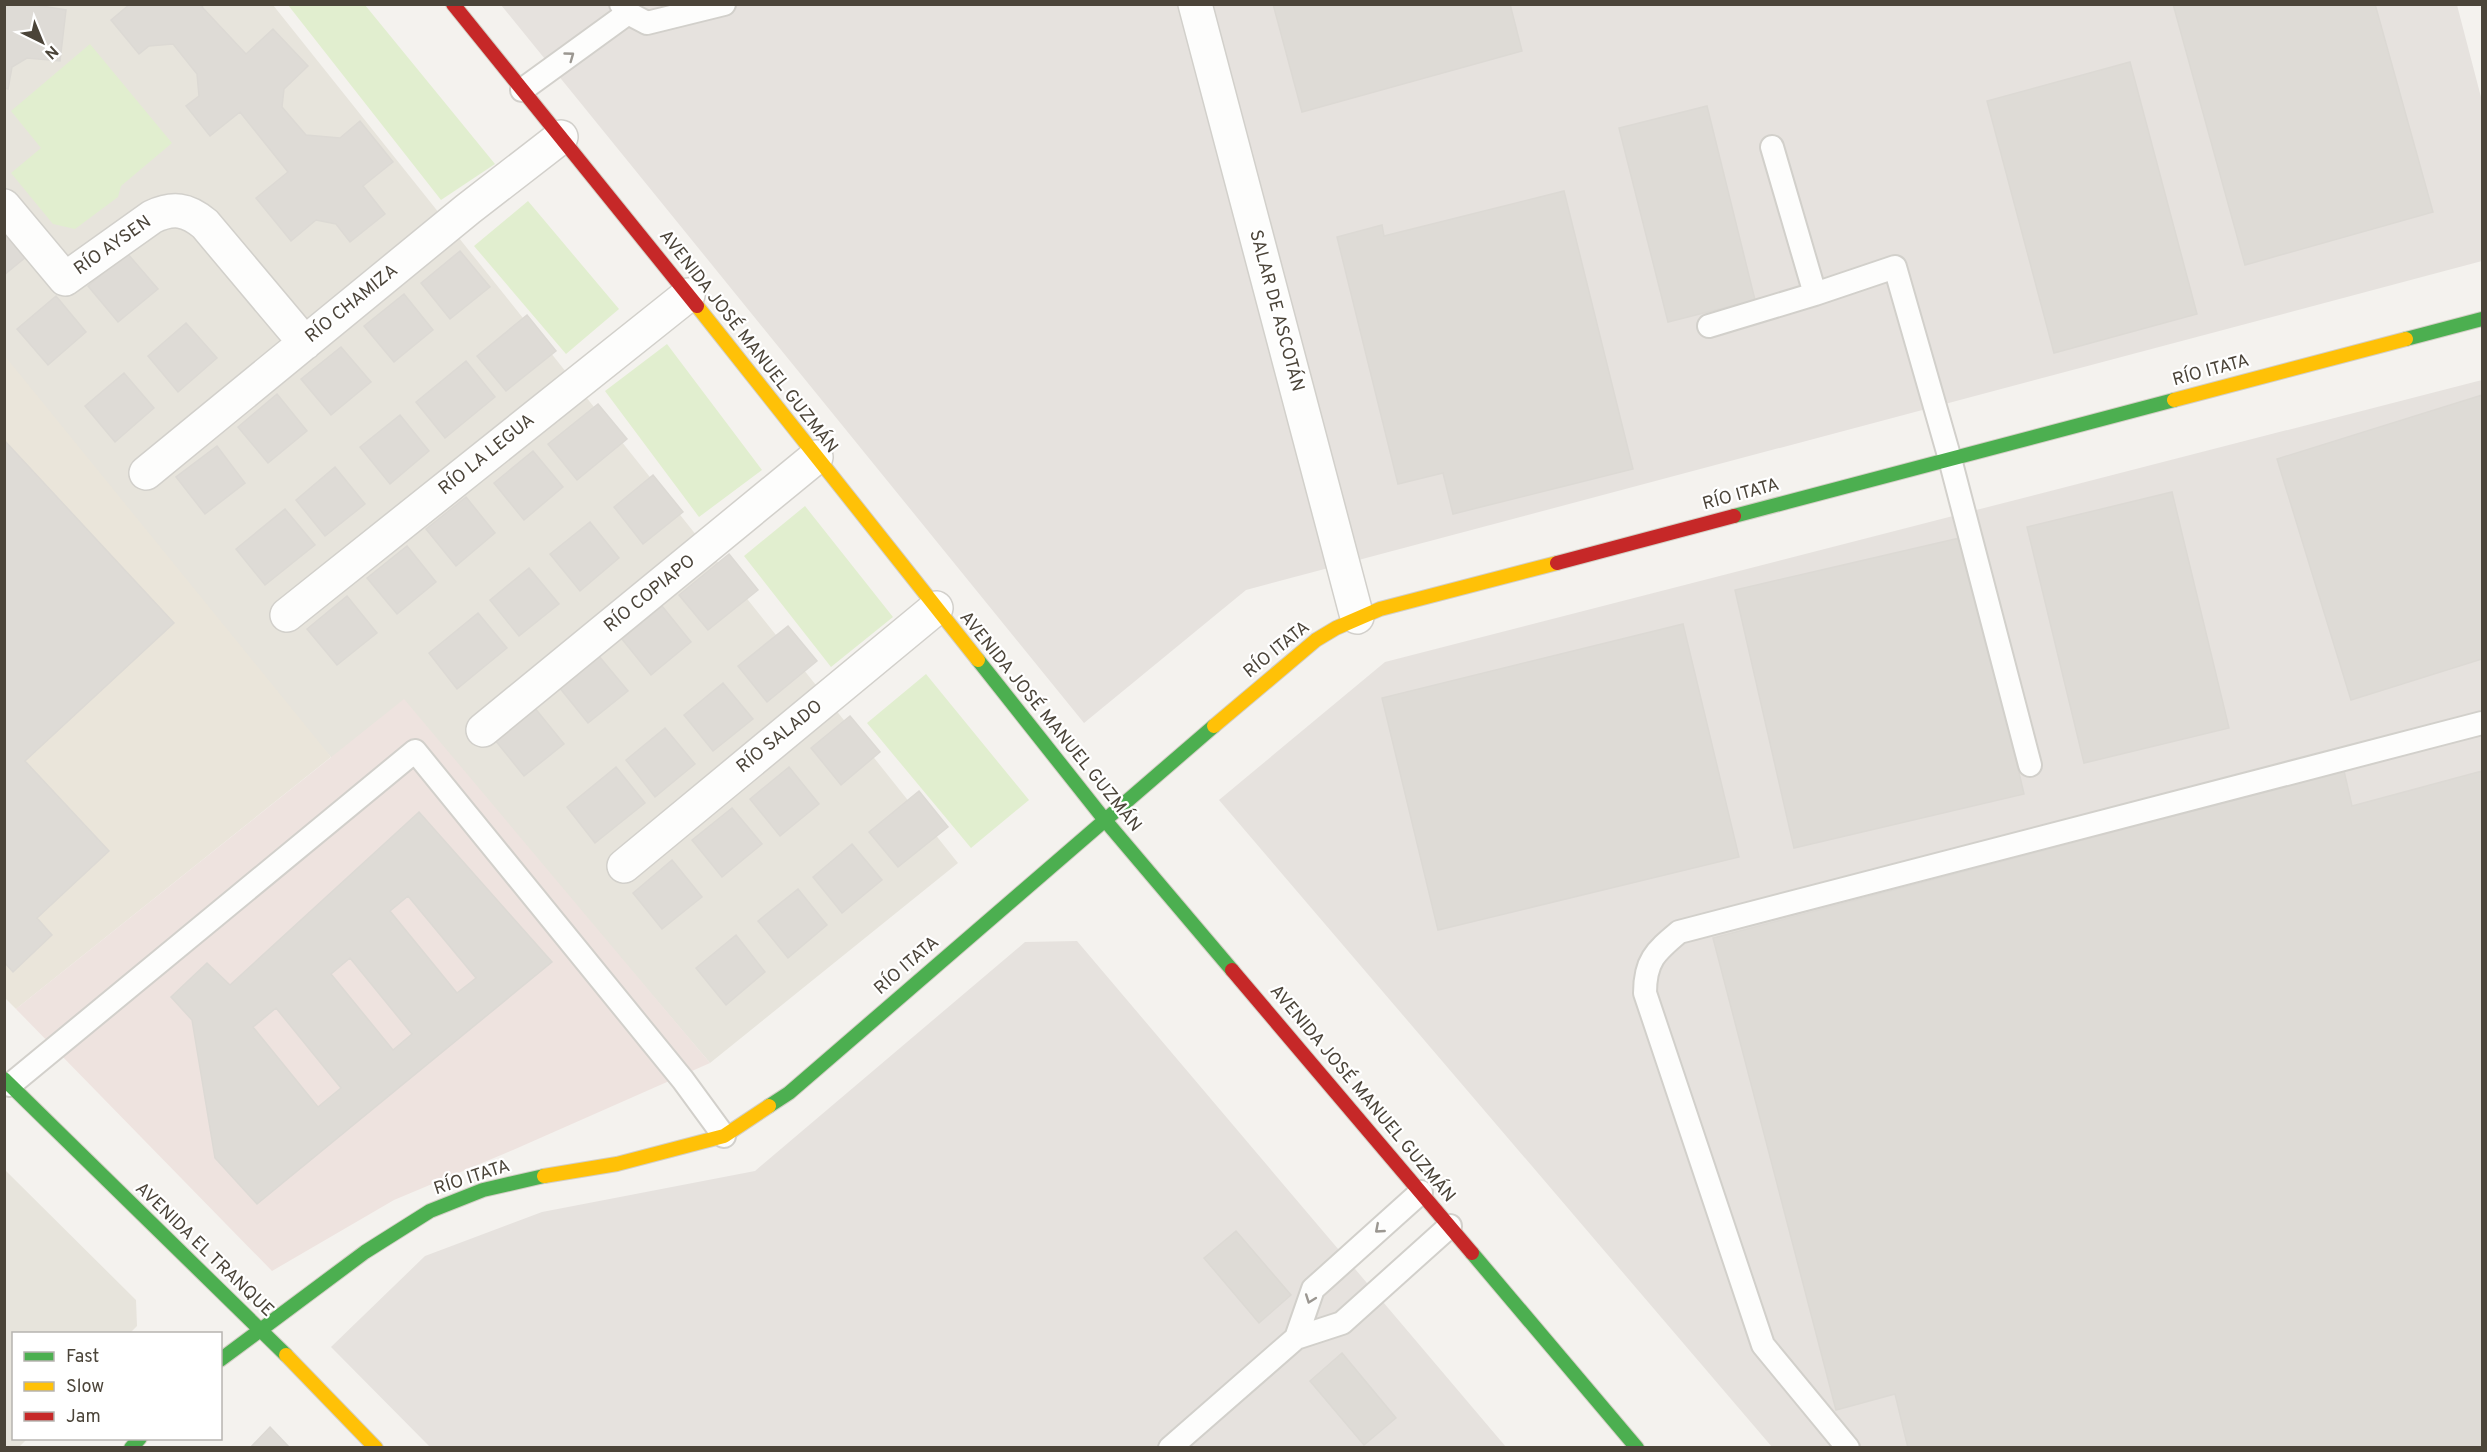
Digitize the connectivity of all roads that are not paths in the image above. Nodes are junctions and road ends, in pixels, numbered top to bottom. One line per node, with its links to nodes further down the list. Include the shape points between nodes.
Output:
1 (453, 4): 5 (street, AVENIDA JOSÉ MANUEL GUZMÁN)
2 (724, 4): 4 (lane)
3 (1195, 4): 19 (street, SALAR DE ASCOTÁN)
4 (632, 13): 5 (lane, one-way to 4)
5 (522, 90): 6 (street, AVENIDA JOSÉ MANUEL GUZMÁN)
6 (561, 137): 10 (street, AVENIDA JOSÉ MANUEL GUZMÁN); 13 (street, RÍO CHAMIZA)
7 (1772, 147): 9 (lane)
8 (4, 206): 13 (street, RÍO AYSEN, via 65,279 152,217 165,211 194,215)
9 (1815, 294): 12 (lane); 15 (lane, via 1895,267)
10 (688, 295): 14 (street, AVENIDA JOSÉ MANUEL GUZMÁN); 18 (street, RÍO LA LEGUA)
11 (2482, 319): 15 (street, RÍO ITATA)
12 (1709, 326)
13 (305, 343): 16 (street, RÍO CHAMIZA)
14 (816, 457): 17 (street, AVENIDA JOSÉ MANUEL GUZMÁN); 21 (street, RÍO COPIAPO)
15 (1950, 459): 19 (street, RÍO ITATA); 22 (lane)
16 (146, 473)
17 (936, 608): 23 (street, AVENIDA JOSÉ MANUEL GUZMÁN); 24 (street, RÍO SALADO)
18 (287, 615)
19 (1358, 617): 23 (street, RÍO ITATA, via 1316,640)
20 (2482, 723): 35 (lane, via 1679,932 1651,958 1645,974 1645,993 1763,1346)
21 (483, 730)
22 (2030, 765)
23 (1104, 819): 26 (street, RÍO ITATA, via 789,1093); 27 (street, AVENIDA JOSÉ MANUEL GUZMÁN)
24 (624, 866)
25 (7, 1082): 26 (lane, via 415,751 683,1080); 29 (street, AVENIDA EL TRANQUE)
26 (724, 1136): 29 (street, RÍO ITATA, via 618,1164 524,1179 430,1211 365,1252)
27 (1421, 1192): 28 (street, AVENIDA JOSÉ MANUEL GUZMÁN); 30 (lane, one-way to 30, via 1313,1289)
28 (1450, 1226): 30 (lane, via 1342,1323); 34 (street, AVENIDA JOSÉ MANUEL GUZMÁN)
29 (261, 1330): 31 (street, RÍO ITATA); 32 (street, AVENIDA EL TRANQUE)
30 (1296, 1338): 33 (lane)
31 (222, 1359)
32 (376, 1448)
33 (1170, 1448)
34 (1637, 1448)
35 (1848, 1448)

